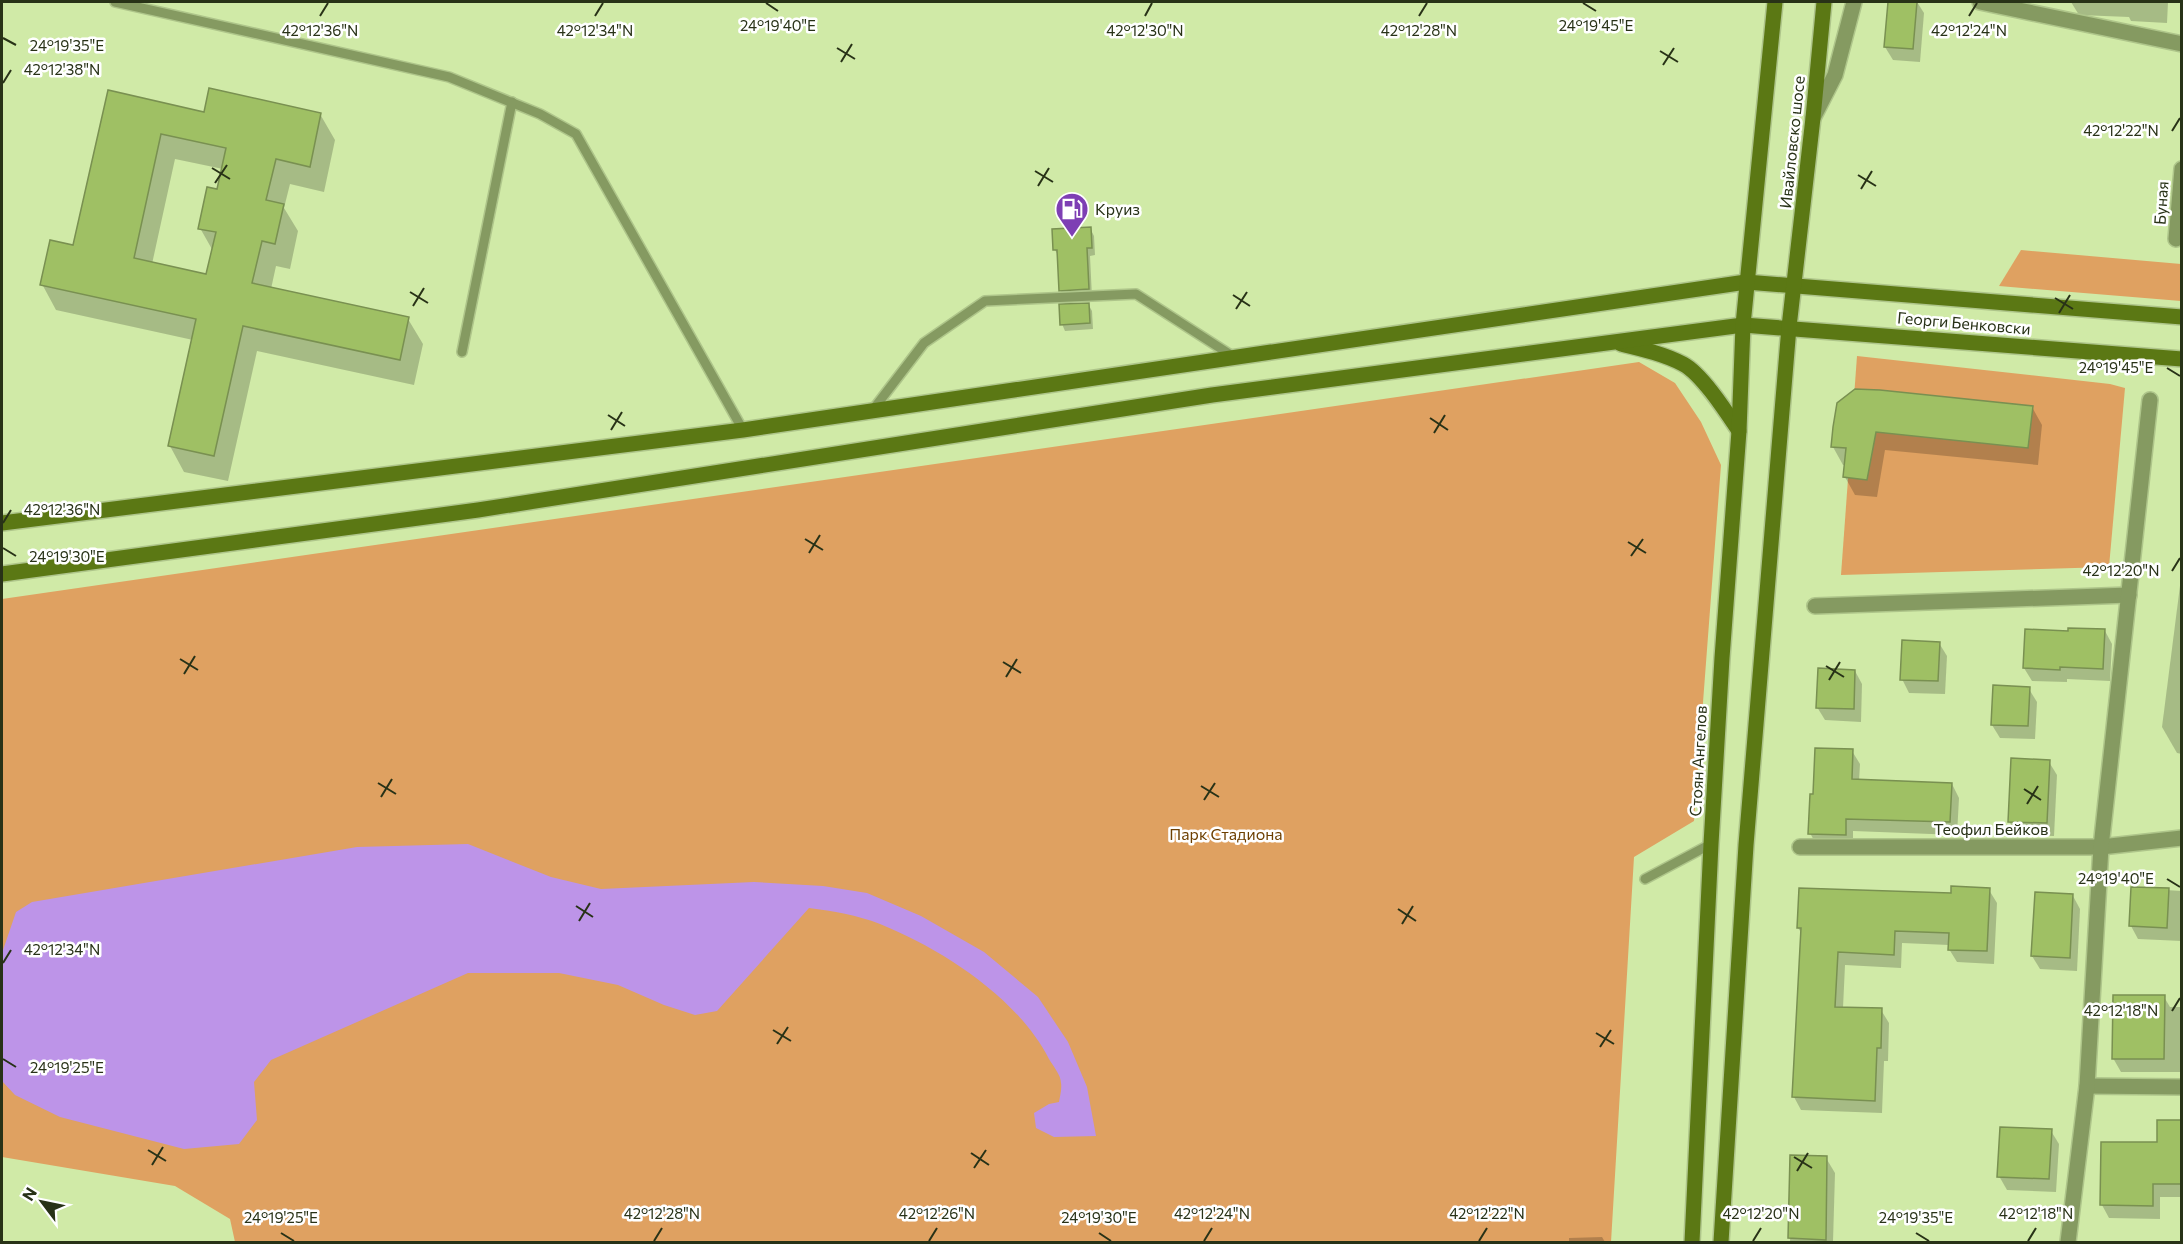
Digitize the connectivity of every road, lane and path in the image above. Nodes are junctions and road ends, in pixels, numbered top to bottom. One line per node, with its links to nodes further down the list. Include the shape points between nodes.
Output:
1 (115, 2): 7 (lane, via 449,77)
2 (1775, 2): 11 (main road, Ивайловско шосе)
3 (1824, 2): 8 (main road, Ивайловско шосе)
4 (1854, 2): 8 (street, via 1835,75)
5 (1980, 2): 6 (street)
6 (2181, 44)
7 (512, 102): 17 (lane); 22 (lane, via 576,134)
8 (1813, 118): 12 (main road, Ивайловско шосе)
9 (2181, 169): 10 (street, Буная)
10 (2176, 239)
11 (1746, 282): 12 (main road, Георги Бенковски); 14 (main road, Стоян Ангелов); 18 (main road, Георги Бенковски)
12 (1794, 286): 13 (main road, Георги Бенковски); 15 (main road)
13 (2181, 317)
14 (1743, 325): 15 (main road, Георги Бенковски); 16 (main road, Георги Бенковски); 23 (main road, Стоян Ангелов)
15 (1789, 327): 19 (main road, Георги Бенковски); 36 (main road, via 1746,845)
16 (1609, 342): 23 (main road, via 1650,351 1685,365 1710,390); 25 (main road, Георги Бенковски, via 1212,395 478,510)
17 (462, 352)
18 (1234, 357): 21 (main road, Георги Бенковски); 21 (lane, via 1136,294 985,300 924,343)
19 (2181, 358)
20 (2150, 400): 26 (street)
21 (872, 411): 22 (main road, Георги Бенковски)
22 (743, 430): 24 (main road, Георги Бенковски)
23 (1739, 431): 29 (main road, Стоян Ангелов)
24 (2, 523)
25 (2, 574)
26 (2129, 595): 27 (street); 31 (street)
27 (1815, 606)
28 (2181, 838): 31 (street, Теофил Бейков)
29 (1711, 844): 32 (lane); 35 (main road, Стоян Ангелов)
30 (1800, 848): 31 (street, Теофил Бейков)
31 (2101, 848): 33 (street)
32 (1645, 879)
33 (2087, 1086): 34 (street); 37 (street)
34 (2181, 1087)
35 (1692, 1242)
36 (1721, 1242)
37 (2068, 1242)

